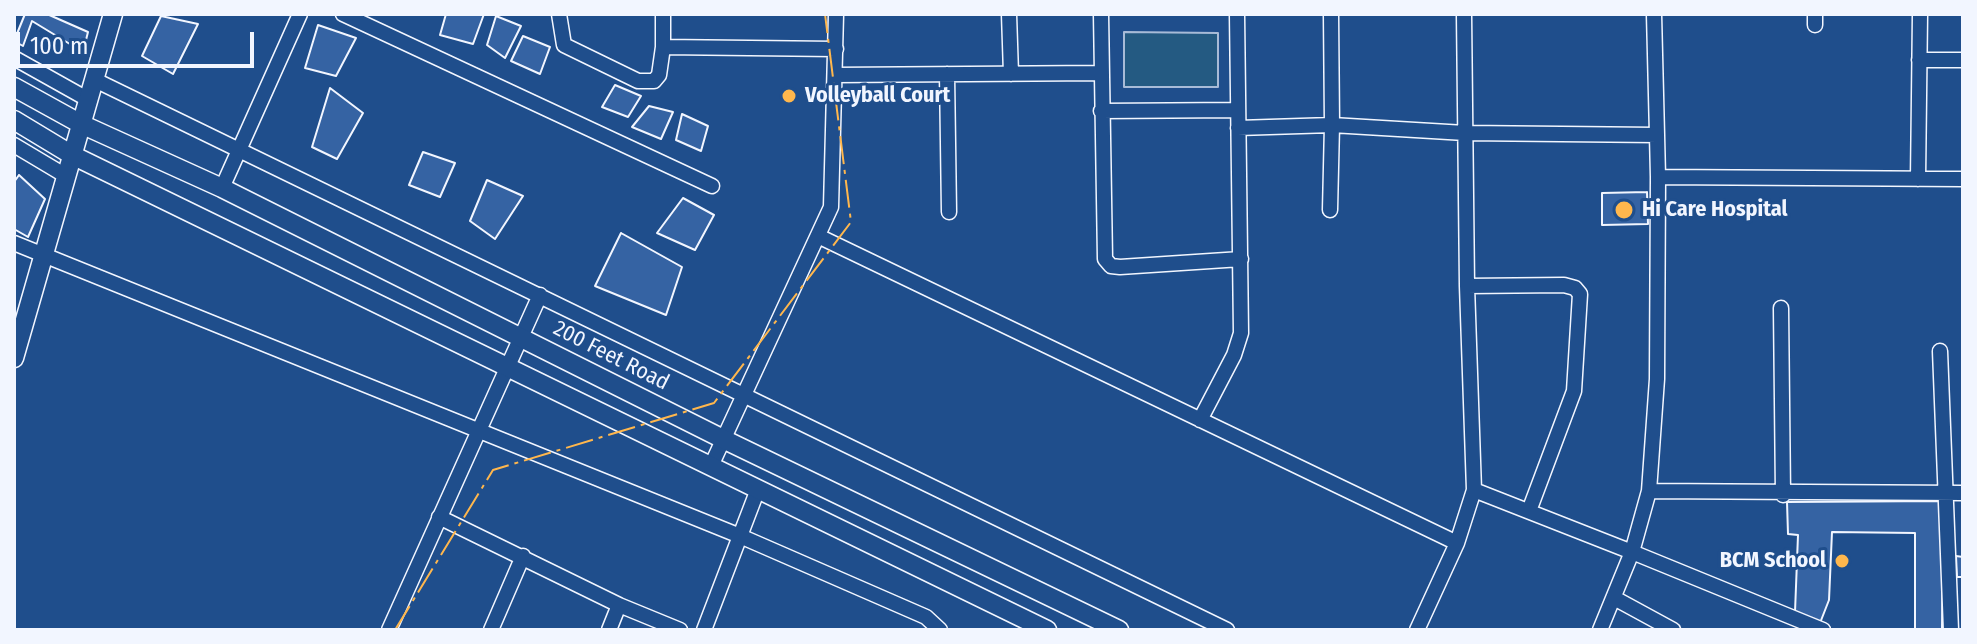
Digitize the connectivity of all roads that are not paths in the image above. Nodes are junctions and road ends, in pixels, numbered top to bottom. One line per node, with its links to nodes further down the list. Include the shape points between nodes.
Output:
1 (300, 14): 35 (street)
2 (343, 14): 41 (street)
3 (559, 14): 14 (street, via 564,45 638,81 654,81 659,75)
4 (663, 14): 14 (street)
5 (836, 14): 15 (street)
6 (1009, 14): 21 (street)
7 (1101, 14): 19 (street)
8 (1237, 14): 26 (street)
9 (1331, 14): 30 (street)
10 (1464, 14): 32 (street)
11 (1654, 14): 33 (street)
12 (1920, 14): 17 (street)
13 (109, 16): 23 (street)
14 (663, 47): 15 (street)
15 (836, 49): 22 (street)
16 (14, 58): 25 (street)
17 (1919, 60): 18 (street); 39 (street)
18 (1963, 60)
19 (1100, 73): 21 (street); 27 (street)
20 (947, 74): 21 (street); 22 (street); 44 (street)
21 (1011, 74)
22 (835, 75): 45 (street, via 834,193)
23 (95, 80): 25 (street); 35 (street)
24 (14, 87): 29 (street, 200 Feet Road)
25 (89, 100): 29 (street)
26 (1238, 110): 27 (street); 31 (street)
27 (1101, 111): 48 (street, via 1102,250 1111,266)
28 (14, 120): 36 (street)
29 (81, 124): 36 (street); 42 (street, 200 Feet Road)
30 (1332, 125): 31 (street); 32 (street); 43 (street)
31 (1238, 128): 48 (street)
32 (1465, 133): 33 (street); 49 (street)
33 (1657, 135): 38 (street)
34 (14, 145): 37 (street)
35 (239, 148): 42 (street); 50 (street)
36 (72, 155): 37 (street); 55 (street)
37 (66, 176): 47 (street)
38 (1658, 177): 39 (street); 63 (street, via 1657,379)
39 (1918, 179): 40 (street)
40 (1963, 179)
41 (712, 186)
42 (222, 188): 52 (street, 200 Feet Road)
43 (1330, 210)
44 (949, 212)
45 (818, 236): 56 (street); 57 (street)
46 (14, 243): 47 (street)
47 (42, 256): 54 (street); 58 (street)
48 (1241, 259): 57 (street, via 1239,344)
49 (1467, 286): 62 (street); 67 (street, via 1564,285 1580,294 1574,391)
50 (540, 295): 52 (street); 56 (street)
51 (1781, 308): 66 (street)
52 (519, 337): 55 (street); 59 (street, 200 Feet Road)
53 (1940, 351): 65 (street)
54 (14, 358)
55 (505, 368): 58 (street); 60 (street)
56 (743, 394): 59 (street); 83 (street)
57 (1200, 420): 70 (street)
58 (479, 429): 68 (street); 69 (street)
59 (723, 439): 60 (street); 82 (street, 200 Feet Road)
60 (711, 466): 61 (street)
61 (758, 489): 69 (street); 81 (street)
62 (1474, 490): 67 (street); 70 (street)
63 (1649, 491): 66 (street); 71 (street)
64 (1963, 493): 65 (street)
65 (1947, 494): 66 (street); 88 (street)
66 (1783, 495)
67 (1529, 511): 71 (street)
68 (439, 517): 72 (street); 75 (street)
69 (740, 536): 79 (street); 80 (street, via 926,617)
70 (1457, 543): 84 (street)
71 (1632, 552): 73 (street); 87 (street)
72 (523, 556): 74 (street); 76 (street)
73 (1616, 599): 85 (street); 86 (street)
74 (619, 605): 77 (street); 78 (street)
75 (389, 630)
76 (491, 630)
77 (609, 630)
78 (680, 630)
79 (704, 630)
80 (940, 630)
81 (1047, 630)
82 (1119, 630)
83 (1227, 630)
84 (1417, 630)
85 (1600, 630)
86 (1673, 630)
87 (1823, 630)
88 (1951, 630)

